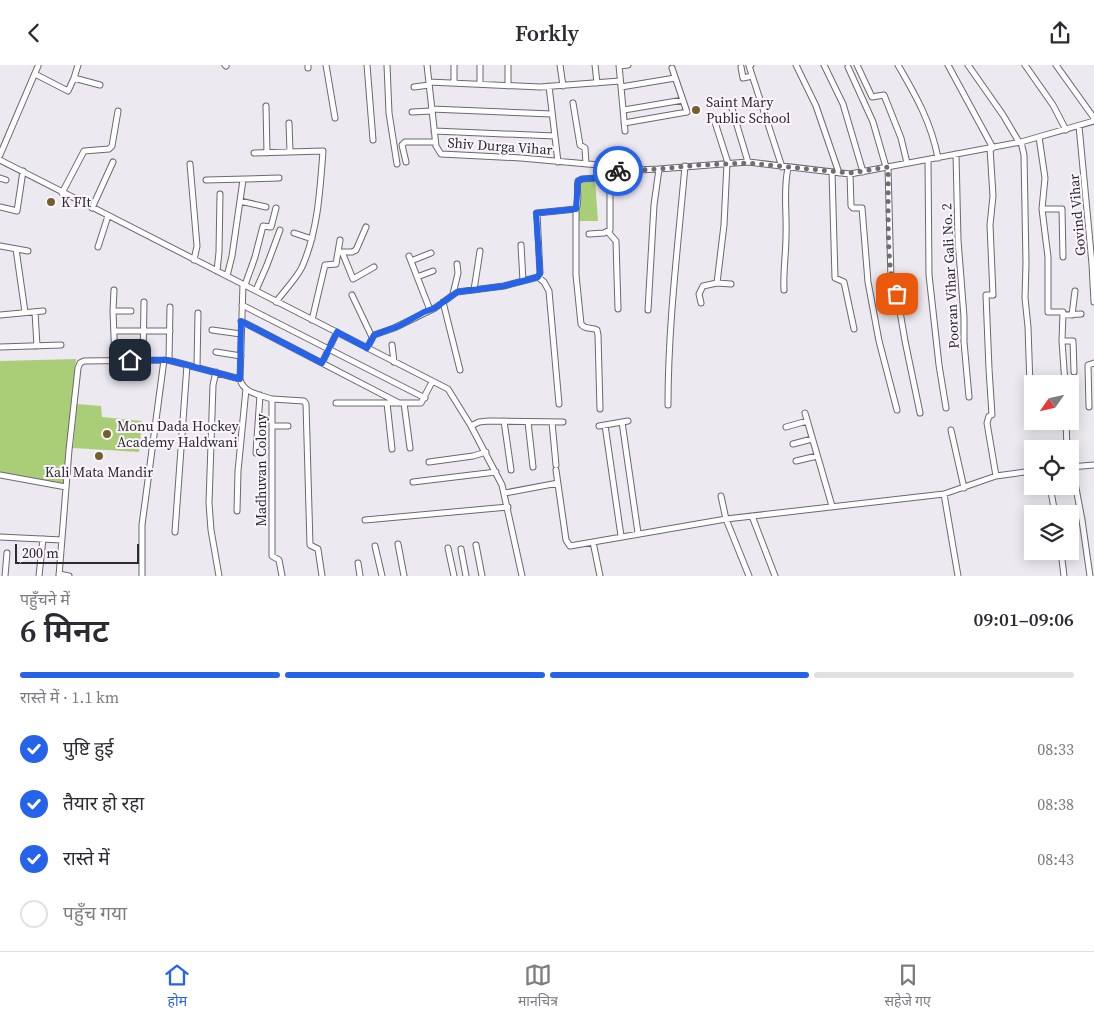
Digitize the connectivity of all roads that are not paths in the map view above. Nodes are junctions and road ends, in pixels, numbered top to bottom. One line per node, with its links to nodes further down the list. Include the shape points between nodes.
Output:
1 (78, 65): 28 (street)
2 (326, 65): 51 (street)
3 (366, 65): 61 (street)
4 (387, 65): 80 (street, via 390,121)
5 (428, 65): 31 (street, Shiv Durga Vihar)
6 (454, 65): 32 (street)
7 (480, 65): 34 (street)
8 (508, 65): 36 (street)
9 (560, 65): 38 (street)
10 (595, 65): 33 (street)
11 (628, 65): 21 (street)
12 (751, 65): 27 (street)
13 (796, 65): 90 (street, via 816,106)
14 (824, 65): 89 (street, via 843,104)
15 (857, 65): 78 (street, via 872,97 884,95)
16 (898, 65): 70 (street, via 928,119)
17 (948, 65): 64 (street)
18 (968, 65): 63 (street)
19 (1025, 65): 56 (street)
20 (1056, 65): 52 (street)
21 (619, 66): 30 (street)
22 (38, 67): 26 (street)
23 (741, 67): 27 (street, via 743,78)
24 (848, 67): 83 (street)
25 (672, 68): 29 (street)
26 (35, 74): 28 (street, via 68,91); 68 (street)
27 (752, 76): 84 (street)
28 (74, 78): 35 (street)
29 (675, 78): 40 (street); 41 (street)
30 (620, 81): 33 (street); 40 (street)
31 (429, 83): 32 (street); 39 (street); 45 (street, Shiv Durga Vihar)
32 (454, 83): 34 (street)
33 (597, 83): 38 (street)
34 (480, 84): 36 (street)
35 (100, 85)
36 (508, 86): 37 (street)
37 (549, 86): 38 (street); 49 (street)
38 (563, 86)
39 (414, 87)
40 (620, 87): 46 (street)
41 (683, 100): 46 (street); 54 (street, via 687,112)
42 (730, 102): 77 (street)
43 (573, 103): 81 (street)
44 (266, 106): 67 (street)
45 (431, 110): 48 (street); 49 (street); 57 (street, Shiv Durga Vihar)
46 (624, 110): 54 (street)
47 (118, 111): 96 (street, via 112,146 84,151)
48 (412, 112)
49 (552, 114): 59 (street)
50 (714, 116): 76 (street)
51 (335, 118)
52 (1094, 120): 55 (street, Shiv Durga Vihar)
53 (289, 123): 65 (street)
54 (624, 123): 58 (street)
55 (1079, 126): 56 (street, Shiv Durga Vihar); 144 (street, Govind Vihar)
56 (1066, 129): 60 (street, Shiv Durga Vihar)
57 (434, 131): 59 (street); 62 (street, Shiv Durga Vihar)
58 (625, 131)
59 (555, 136): 75 (street)
60 (1039, 137): 63 (street, Shiv Durga Vihar); 104 (street, via 1045,178)
61 (373, 140)
62 (435, 142): 74 (street, via 405,142 402,145); 75 (street, Shiv Durga Vihar, via 441,154)
63 (1020, 142): 64 (street, Shiv Durga Vihar); 191 (street, via 1024,155 1025,298)
64 (992, 148): 69 (street, Shiv Durga Vihar); 239 (street, via 990,225 993,295 986,295 992,415 987,423)
65 (290, 152): 67 (street); 111 (street, via 323,151)
66 (254, 153): 67 (street)
67 (268, 153)
68 (0, 155)
69 (956, 155): 70 (street, Shiv Durga Vihar); 197 (street, Pooran Vihar Gali No. 2, via 958,240)
70 (938, 158): 72 (street, Shiv Durga Vihar)
71 (0, 160): 86 (street)
72 (928, 160): 78 (street, Shiv Durga Vihar); 206 (street, via 928,275)
73 (113, 162): 101 (street)
74 (406, 162)
75 (558, 162): 81 (street, Shiv Durga Vihar)
76 (727, 163): 77 (street, Shiv Durga Vihar); 82 (street, Shiv Durga Vihar); 131 (street)
77 (748, 163): 84 (street, Shiv Durga Vihar)
78 (907, 163): 83 (street, Shiv Durga Vihar)
79 (190, 164): 122 (street, via 197,246)
80 (397, 164)
81 (586, 164): 87 (street, Shiv Durga Vihar, via 612,167)
82 (685, 166): 85 (street, Shiv Durga Vihar); 204 (street, via 673,288)
83 (887, 167): 89 (street, Shiv Durga Vihar); 210 (street, via 891,280 897,294)
84 (785, 168): 88 (street, Shiv Durga Vihar); 137 (street)
85 (659, 169): 87 (street, Shiv Durga Vihar); 150 (street)
86 (23, 171): 96 (street); 99 (street, via 18,211)
87 (617, 171): 92 (street)
88 (832, 172): 90 (street, Shiv Durga Vihar); 163 (street, via 835,278 844,282)
89 (863, 172): 91 (street, Shiv Durga Vihar)
90 (839, 173): 91 (street, Shiv Durga Vihar)
91 (850, 173): 208 (street, via 851,206 862,207 868,282)
92 (610, 176): 103 (street, via 578,181); 108 (street)
93 (279, 178): 95 (street)
94 (206, 180): 95 (street)
95 (243, 180): 98 (street)
96 (62, 193): 101 (street)
97 (220, 194): 125 (street)
98 (240, 201): 100 (street); 127 (street)
99 (0, 207)
100 (266, 207)
101 (92, 208): 105 (street)
102 (276, 208): 133 (street, via 271,227 263,226)
103 (576, 209): 129 (street, via 536,213); 207 (street, via 576,275 581,324 597,330)
104 (1042, 209): 121 (street, via 1062,209); 159 (street, via 1048,257 1048,312 1063,312)
105 (108, 216): 115 (street); 122 (street)
106 (366, 227): 119 (street, via 356,250)
107 (280, 230): 135 (street)
108 (608, 231): 110 (street); 148 (street, via 616,241)
109 (294, 233): 111 (street)
110 (589, 234)
111 (312, 239): 142 (street, via 301,268)
112 (340, 240): 119 (street)
113 (521, 245): 130 (street)
114 (0, 246): 116 (street)
115 (98, 247)
116 (16, 249): 117 (street); 154 (street)
117 (28, 251)
118 (480, 251): 136 (street)
119 (340, 252): 124 (street, via 353,279); 161 (street, via 336,264 325,265)
120 (431, 253): 128 (street, via 410,258)
121 (1063, 257)
122 (194, 260): 125 (street)
123 (457, 264): 139 (street)
124 (374, 267)
125 (217, 271): 127 (street)
126 (433, 271): 128 (street)
127 (227, 276): 133 (street)
128 (417, 277): 149 (street)
129 (538, 277): 130 (street); 203 (street, via 549,291)
130 (523, 281): 136 (street)
131 (717, 283): 132 (street); 145 (street, via 700,289)
132 (731, 284)
133 (244, 285): 135 (street); 146 (street)
134 (114, 290): 152 (street)
135 (256, 290): 142 (street)
136 (474, 290): 139 (street)
137 (784, 290)
138 (1075, 291): 160 (street)
139 (453, 294): 143 (street)
140 (352, 295): 170 (street)
141 (144, 302): 165 (street)
142 (276, 302): 161 (street)
143 (443, 302): 149 (street); 188 (street)
144 (1094, 302)
145 (701, 303)
146 (242, 305): 162 (street); 177 (street)
147 (170, 307): 166 (street)
148 (618, 309)
149 (430, 310): 170 (street)
150 (648, 310)
151 (43, 311): 155 (street)
152 (113, 311): 153 (street); 164 (street)
153 (131, 311)
154 (25, 312): 155 (street); 158 (street)
155 (35, 312): 174 (street)
156 (198, 313): 187 (street)
157 (1080, 314): 160 (street)
158 (0, 315)
159 (1063, 315): 160 (street); 171 (street)
160 (1072, 315)
161 (312, 320): 168 (street)
162 (241, 321): 169 (street); 184 (street)
163 (854, 329)
164 (114, 331): 165 (street); 182 (street)
165 (144, 331): 166 (street); 180 (street)
166 (170, 331): 181 (street)
167 (212, 331): 169 (street)
168 (337, 332): 176 (street); 177 (street)
169 (241, 334): 179 (street)
170 (372, 337): 176 (street)
171 (1062, 341): 190 (street, via 1073,341); 192 (street)
172 (61, 345): 174 (street)
173 (392, 345): 183 (street)
174 (37, 346): 175 (street)
175 (0, 347)
176 (367, 348): 183 (street)
177 (329, 350): 184 (street); 198 (street)
178 (216, 352): 179 (street)
179 (241, 356): 193 (street)
180 (143, 360): 181 (street); 182 (street)
181 (166, 360): 186 (street); 273 (street, via 142,525)
182 (115, 361): 242 (street, via 84,361 78,368)
183 (394, 362): 194 (street)
184 (322, 363): 202 (street)
185 (1094, 363): 205 (street, via 1088,365)
186 (187, 365): 187 (street); 254 (street)
187 (197, 367): 189 (street)
188 (460, 370)
189 (216, 372): 193 (street); 274 (street, via 209,503)
190 (1074, 372)
191 (1030, 375)
192 (1064, 375)
193 (240, 379): 195 (street)
194 (432, 381): 198 (street); 218 (street, via 448,389)
195 (246, 389): 196 (street, Madhuvan Colony); 250 (street)
196 (260, 395): 199 (street, Madhuvan Colony); 228 (street)
197 (969, 397)
198 (424, 398): 202 (street, via 419,405)
199 (272, 399): 219 (street, Madhuvan Colony); 276 (street, via 304,401 306,404 310,545 318,549)
200 (336, 403): 201 (street)
201 (387, 403): 202 (street); 226 (street)
202 (401, 403): 225 (street)
203 (559, 403)
204 (668, 405)
205 (1089, 407)
206 (946, 408)
207 (600, 409)
208 (897, 410)
209 (805, 413): 214 (street)
210 (920, 413)
211 (504, 421): 215 (street); 218 (street); 235 (street)
212 (563, 421): 216 (street)
213 (628, 421): 217 (street)
214 (807, 421): 221 (street); 223 (street)
215 (528, 422): 216 (street); 234 (street)
216 (552, 422): 241 (street)
217 (622, 422): 255 (street); 257 (street, via 602,425)
218 (473, 425): 227 (street)
219 (273, 426): 220 (street); 275 (street, Madhuvan Colony, via 272,554 280,559)
220 (288, 426)
221 (786, 427)
222 (952, 430): 243 (street)
223 (812, 439): 224 (street); 229 (street)
224 (793, 444)
225 (410, 448)
226 (392, 449)
227 (486, 452): 231 (street); 237 (street)
228 (256, 453)
229 (817, 456): 230 (street); 248 (street)
230 (796, 461)
231 (429, 462)
232 (1094, 465): 233 (street)
233 (1079, 466)
234 (533, 467)
235 (511, 470)
236 (1024, 472): 239 (street)
237 (496, 473): 240 (street); 244 (street)
238 (0, 475): 242 (street)
239 (996, 476): 243 (street)
240 (413, 482)
241 (558, 483): 244 (street); 260 (street, via 567,543 570,546)
242 (66, 487): 259 (street)
243 (964, 487): 245 (street)
244 (505, 493): 249 (street)
245 (944, 494): 248 (street); 287 (street)
246 (1077, 495): 289 (street)
247 (721, 496): 252 (street)
248 (832, 506): 251 (street)
249 (508, 507): 253 (street); 283 (street)
250 (237, 511)
251 (752, 516): 252 (street); 286 (street)
252 (726, 519): 255 (street); 285 (street)
253 (366, 520)
254 (174, 532)
255 (638, 533): 257 (street)
256 (0, 535): 258 (street)
257 (621, 536): 260 (street)
258 (43, 539): 259 (street); 271 (street)
259 (62, 541): 269 (street)
260 (593, 542): 284 (street)
261 (398, 544): 279 (street)
262 (476, 545): 282 (street)
263 (375, 546): 278 (street)
264 (448, 548): 280 (street)
265 (461, 549): 281 (street)
266 (7, 553): 270 (street)
267 (1062, 560): 288 (street)
268 (358, 563): 277 (street)
269 (59, 575): 272 (street)
270 (5, 576)
271 (39, 576)
272 (69, 576)
273 (142, 576)
274 (219, 576)
275 (282, 576)
276 (322, 576)
277 (360, 576)
278 (382, 576)
279 (404, 576)
280 (454, 576)
281 (466, 576)
282 (482, 576)
283 (522, 576)
284 (600, 576)
285 (748, 576)
286 (775, 576)
287 (958, 576)
288 (1064, 576)
289 (1090, 576)

